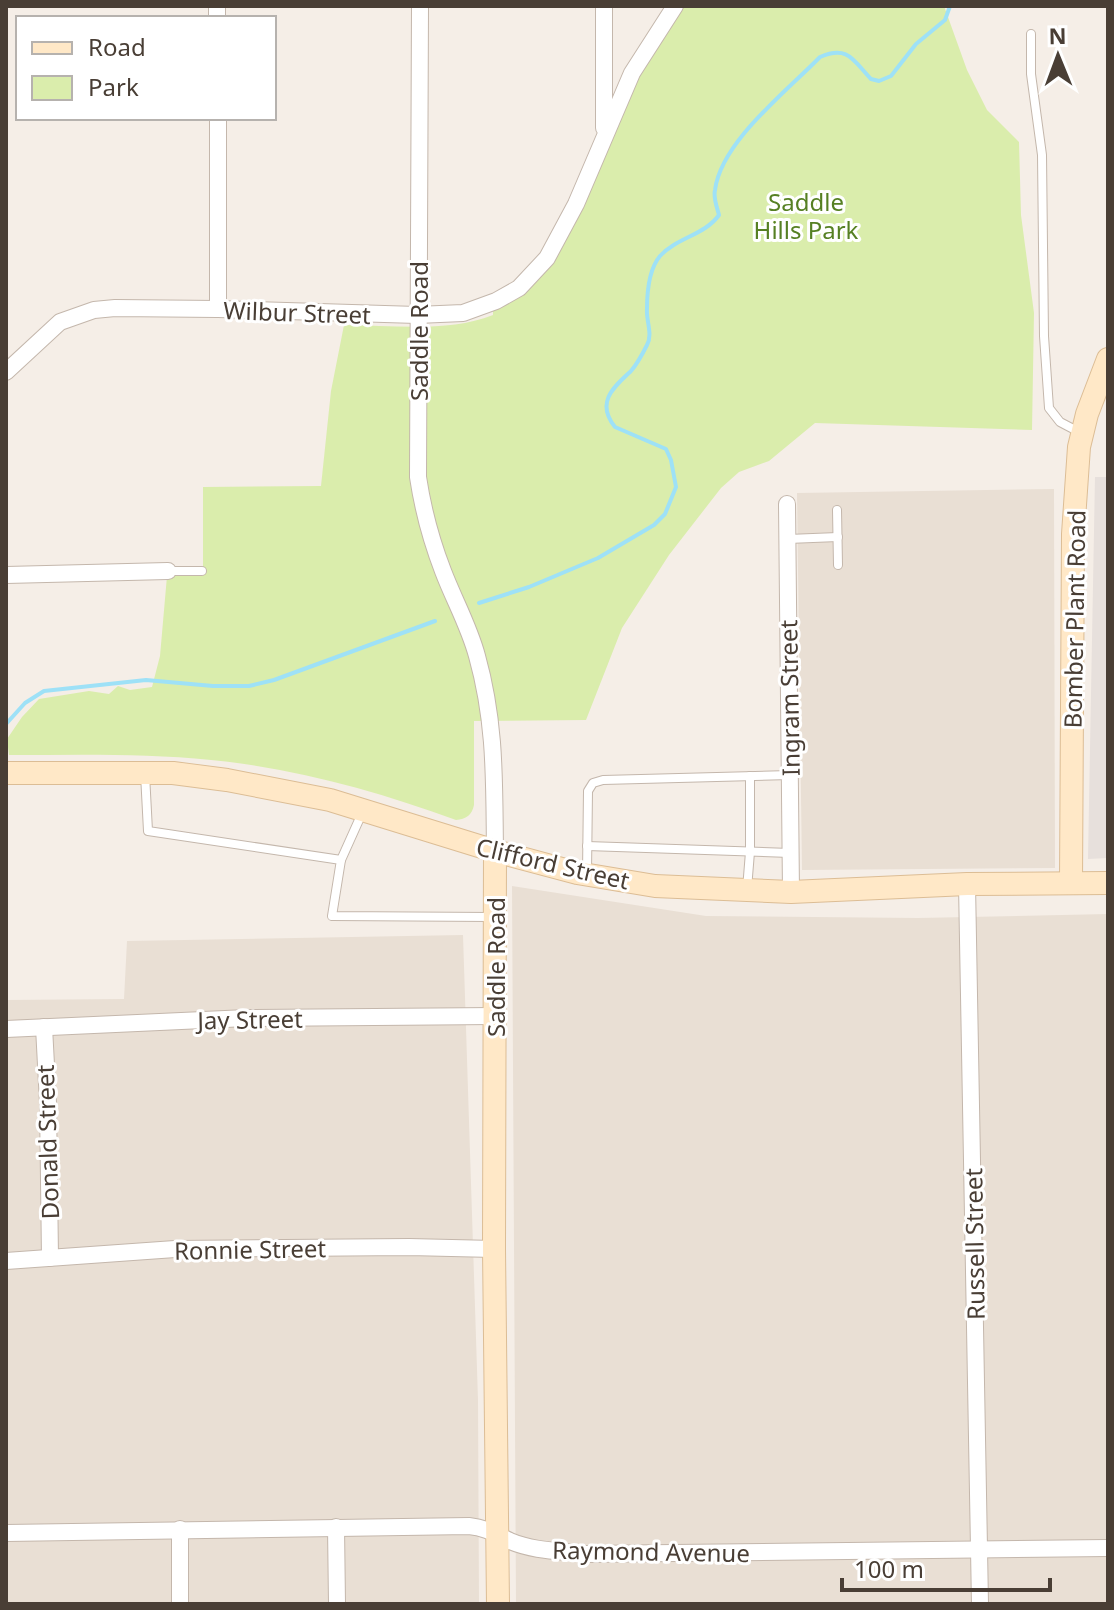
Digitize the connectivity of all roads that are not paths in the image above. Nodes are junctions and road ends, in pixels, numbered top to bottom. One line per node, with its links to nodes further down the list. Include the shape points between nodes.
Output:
1 (420, 6): 8 (street, Saddle Road)
2 (604, 6): 6 (street)
3 (675, 6): 6 (street, Wilbur Street, via 632,73)
4 (1031, 34): 11 (lane, via 1042,155 1049,408 1060,422)
5 (218, 120): 7 (street)
6 (604, 133): 8 (street, Wilbur Street, via 576,204 534,274 480,309)
7 (218, 309): 8 (street, Wilbur Street); 10 (street, Wilbur Street, via 115,308 77,315 60,322)
8 (417, 315): 26 (street, Saddle Road, via 418,477 427,527 464,616 489,704)
9 (1108, 359): 11 (street, Bomber Plant Road)
10 (6, 372)
11 (1082, 433): 31 (street, Bomber Plant Road, via 1073,534)
12 (787, 504): 15 (street, Ingram Street)
13 (837, 510): 14 (lane)
14 (838, 537): 15 (lane); 16 (lane)
15 (787, 539): 22 (street, Ingram Street)
16 (838, 565)
17 (168, 571): 18 (lane); 19 (street)
18 (202, 571)
19 (6, 575)
20 (6, 773): 21 (street, Clifford Street)
21 (145, 773): 24 (street, Clifford Street, via 227,780); 29 (lane, via 148,831)
22 (790, 775): 23 (lane); 28 (street, Ingram Street)
23 (750, 776): 25 (lane, via 593,783 588,791); 27 (lane)
24 (363, 810): 26 (street, Clifford Street); 29 (lane)
25 (587, 846): 27 (lane); 30 (lane)
26 (495, 851): 30 (street, Clifford Street); 36 (street, Saddle Road)
27 (750, 852): 28 (lane); 34 (lane)
28 (790, 853): 35 (street, Ingram Street)
29 (341, 860): 36 (lane, via 332,916)
30 (587, 875): 34 (street, Clifford Street, via 655,886)
31 (1071, 883): 32 (street, Clifford Street); 33 (street, Clifford Street)
32 (1108, 883)
33 (967, 884): 35 (street, Clifford Street); 48 (street, Russell Street)
34 (746, 890): 35 (street, Clifford Street)
35 (791, 892)
36 (495, 917): 37 (street, Saddle Road)
37 (495, 1016): 38 (street, Jay Street, via 247,1018); 40 (street, Saddle Road)
38 (44, 1027): 39 (street, Jay Street); 41 (street, Donald Street)
39 (6, 1029)
40 (494, 1249): 41 (street, Ronnie Street, via 175,1249); 45 (street, Saddle Road)
41 (50, 1258): 42 (street, Ronnie Street)
42 (6, 1261)
43 (336, 1527): 44 (street, Raymond Avenue); 45 (street, Raymond Avenue, via 469,1526); 50 (street)
44 (180, 1529): 46 (street, Raymond Avenue); 49 (street)
45 (498, 1532): 48 (street, Raymond Avenue, via 541,1549 585,1554); 51 (street, Saddle Road)
46 (6, 1533)
47 (1108, 1548): 48 (street, Raymond Avenue)
48 (979, 1549): 52 (street, Russell Street)
49 (180, 1604)
50 (337, 1604)
51 (498, 1604)
52 (980, 1604)

